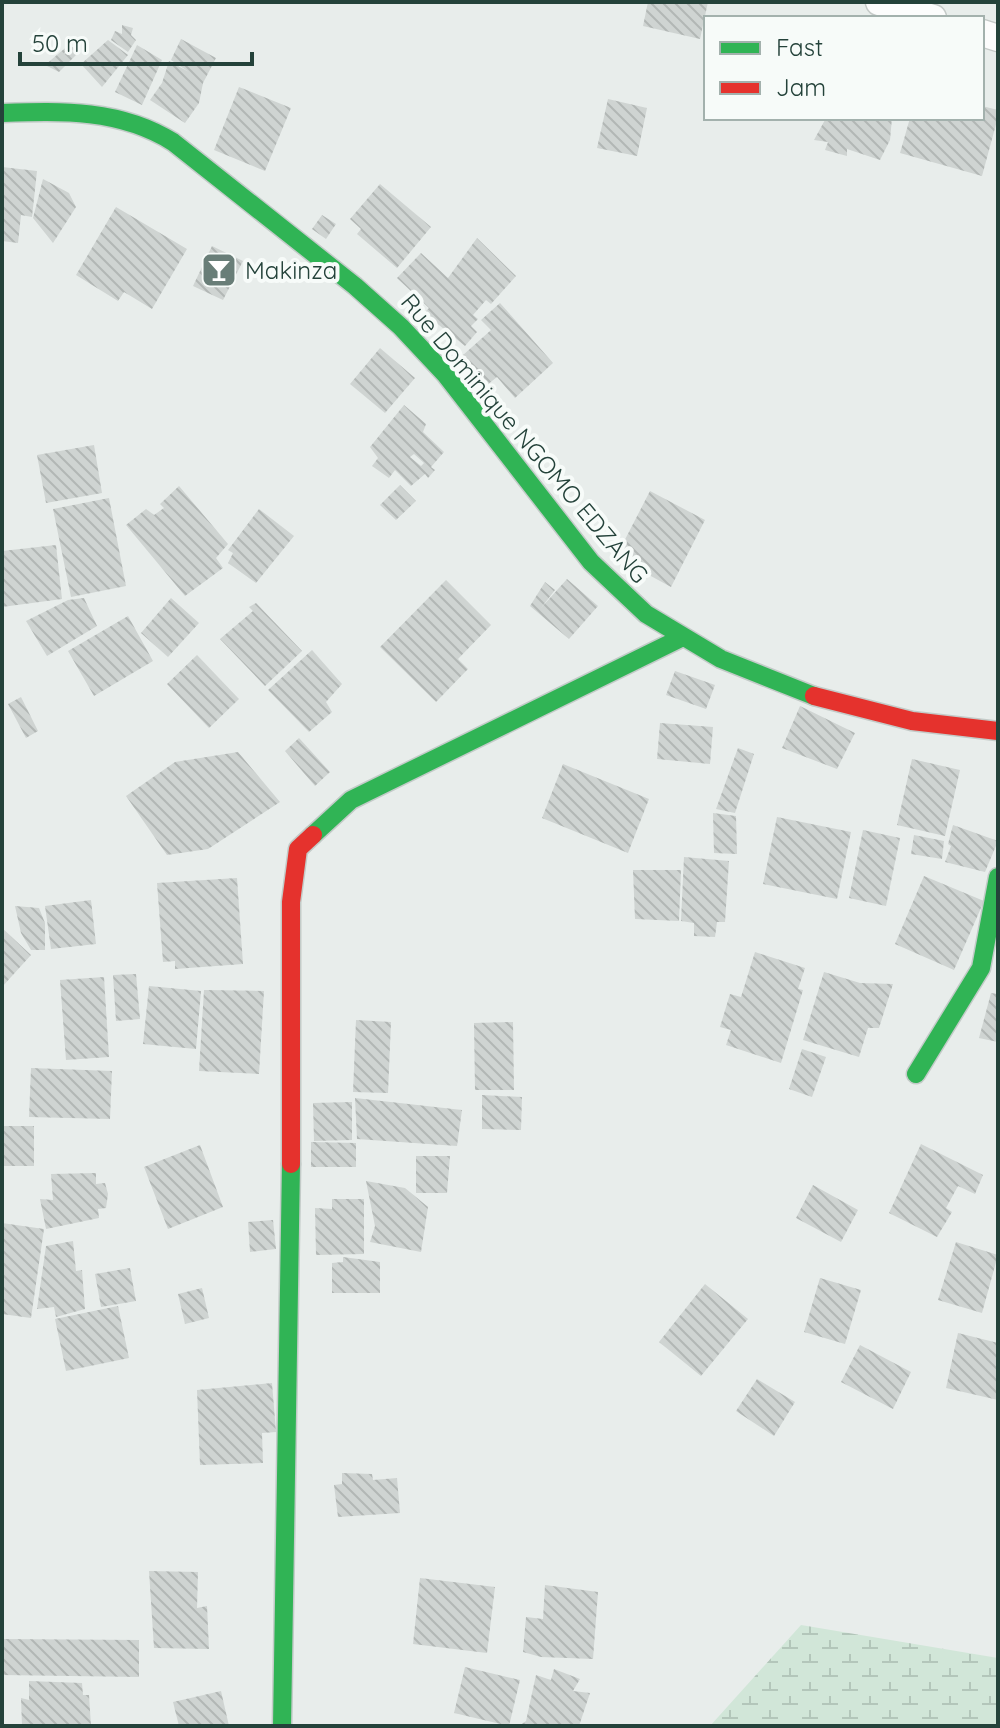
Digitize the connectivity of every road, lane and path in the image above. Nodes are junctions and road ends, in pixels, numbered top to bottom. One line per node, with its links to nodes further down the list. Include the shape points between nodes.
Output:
1 (879, 2): 2 (street)
2 (926, 16)
3 (2, 113): 4 (street, Rue Dominique NGOMO EDZANG, via 93,115 142,125 354,281 446,375 607,578 647,615)
4 (683, 637): 5 (street, Rue Dominique NGOMO EDZANG, via 758,674 838,702 930,726); 8 (street, via 351,800 298,849 291,902 291,1284)
5 (998, 731)
6 (998, 877): 7 (street, via 981,968)
7 (916, 1074)
8 (282, 1726)

